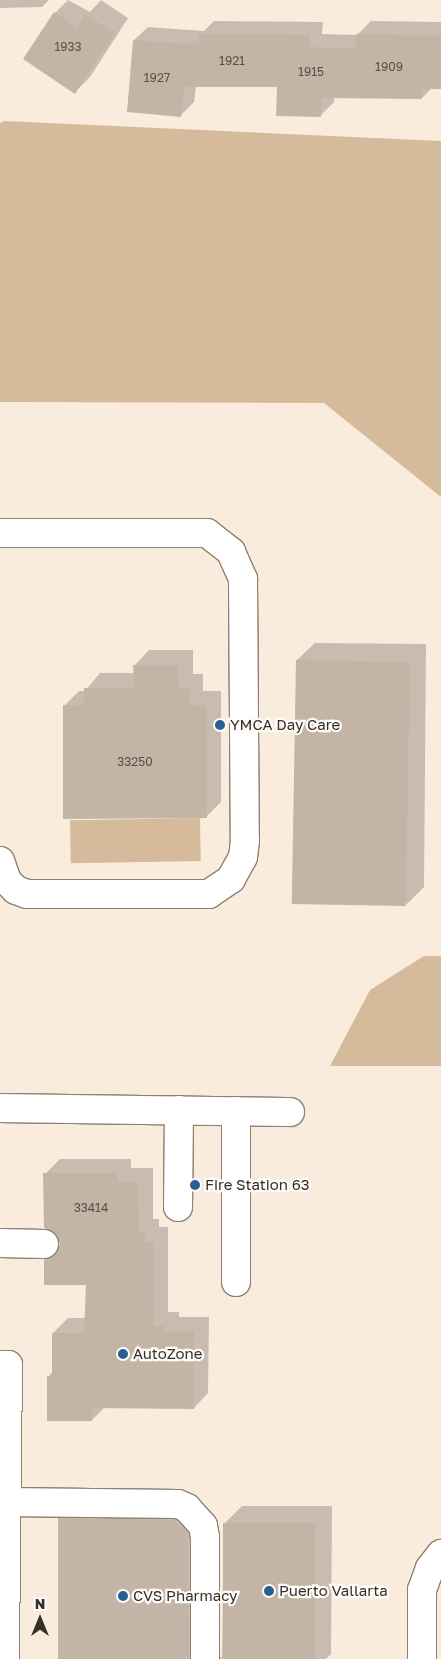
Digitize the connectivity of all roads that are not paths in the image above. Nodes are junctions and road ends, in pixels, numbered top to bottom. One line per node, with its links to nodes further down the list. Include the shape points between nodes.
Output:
1 (0, 532): 2 (lane, via 207,533 231,552 243,579 245,841 243,857 231,879 210,894 27,894 16,890 7,881)
2 (0, 861)
3 (0, 1108): 4 (lane)
4 (179, 1110): 5 (lane); 7 (lane)
5 (236, 1111): 6 (lane); 10 (lane)
6 (290, 1112)
7 (178, 1207)
8 (0, 1243): 9 (lane)
9 (44, 1244)
10 (236, 1282)
11 (0, 1365): 12 (lane, via 8,1365)
12 (7, 1502): 15 (lane); 17 (lane, via 178,1504 187,1508 196,1516 205,1537)
13 (441, 1554): 14 (lane, via 430,1568 422,1590)
14 (431, 1623): 18 (lane)
15 (3, 1632): 16 (lane)
16 (5, 1659)
17 (205, 1659)
18 (422, 1659)

